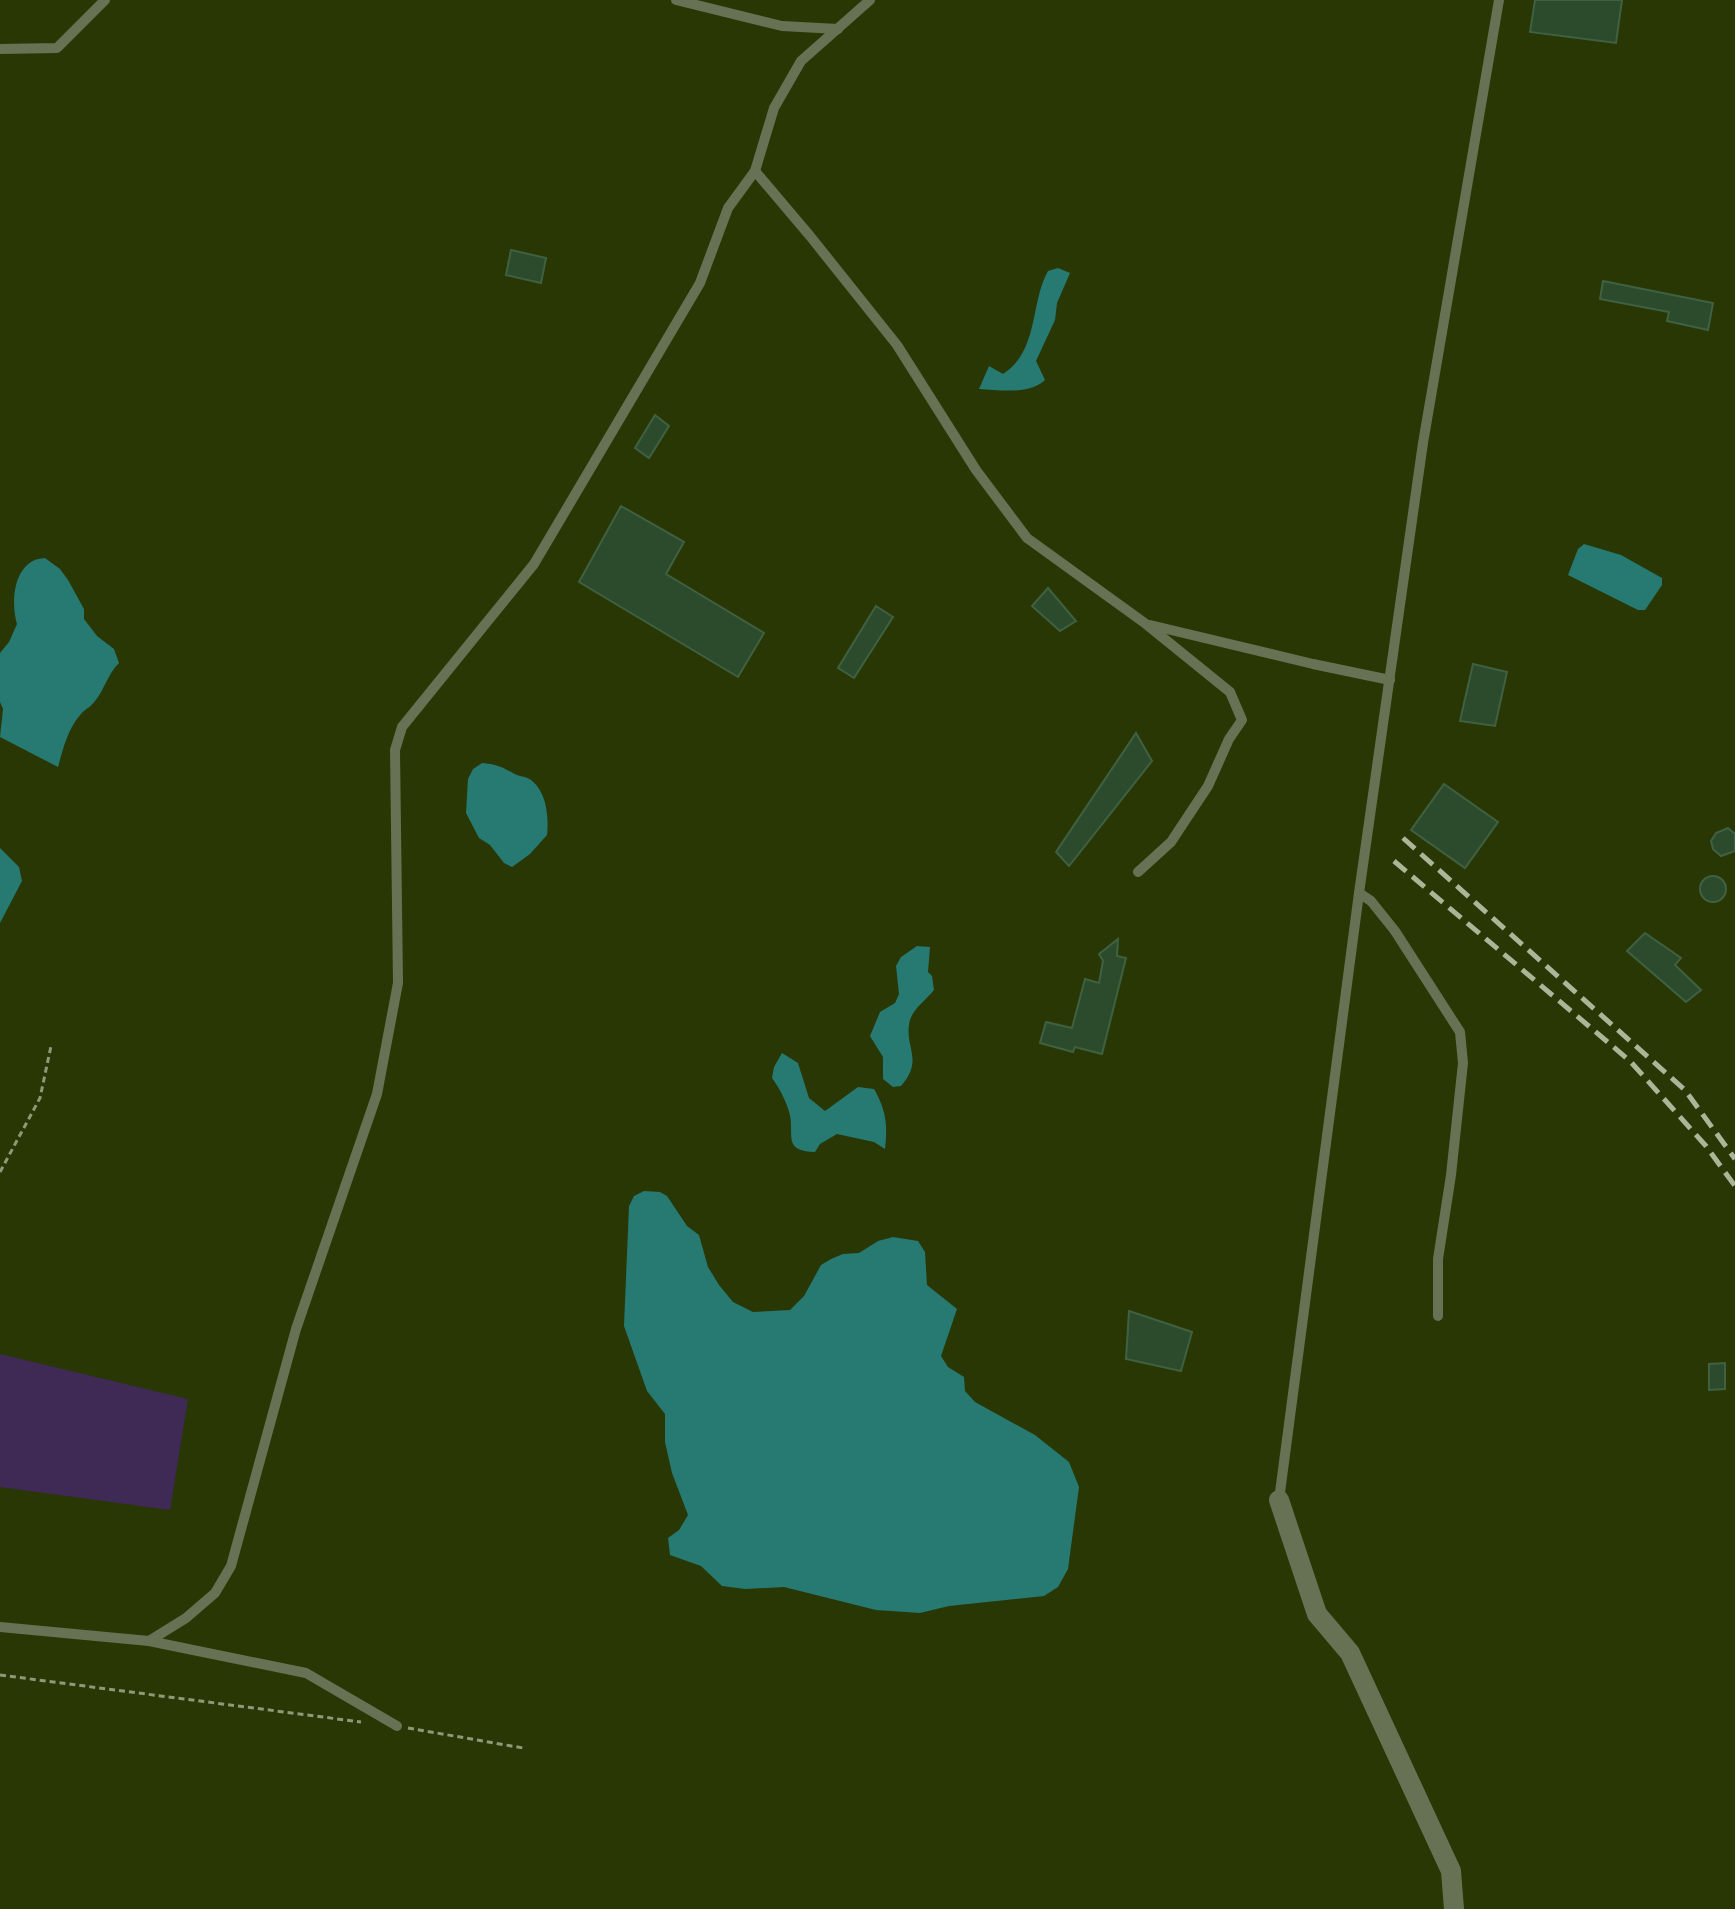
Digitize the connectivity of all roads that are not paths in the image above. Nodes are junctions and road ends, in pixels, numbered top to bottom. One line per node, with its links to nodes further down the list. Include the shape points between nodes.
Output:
1 (105, 0): 6 (lane, via 57,48)
2 (676, 0): 5 (lane, via 782,26)
3 (870, 0): 5 (lane)
4 (1499, 0): 9 (lane, via 1423,443)
5 (838, 29): 7 (lane, via 801,61 774,108)
6 (0, 49)
7 (755, 171): 8 (lane, via 897,345 976,470 1027,538); 15 (lane, via 728,208 700,283 534,564 402,727 395,750 398,983 377,1094 296,1329 231,1566 215,1593)
8 (1146, 624): 9 (lane); 10 (lane, via 1230,692 1242,720 1171,842)
9 (1390, 680): 11 (lane)
10 (1138, 872)
11 (1359, 893): 12 (lane, via 1395,931 1460,1032 1463,1063 1438,1259); 13 (lane)
12 (1438, 1316)
13 (1279, 1500): 17 (street, via 1317,1614 1350,1653 1451,1871)
14 (0, 1627): 15 (lane)
15 (149, 1641): 16 (lane, via 306,1673)
16 (397, 1726)
17 (1454, 1909)

